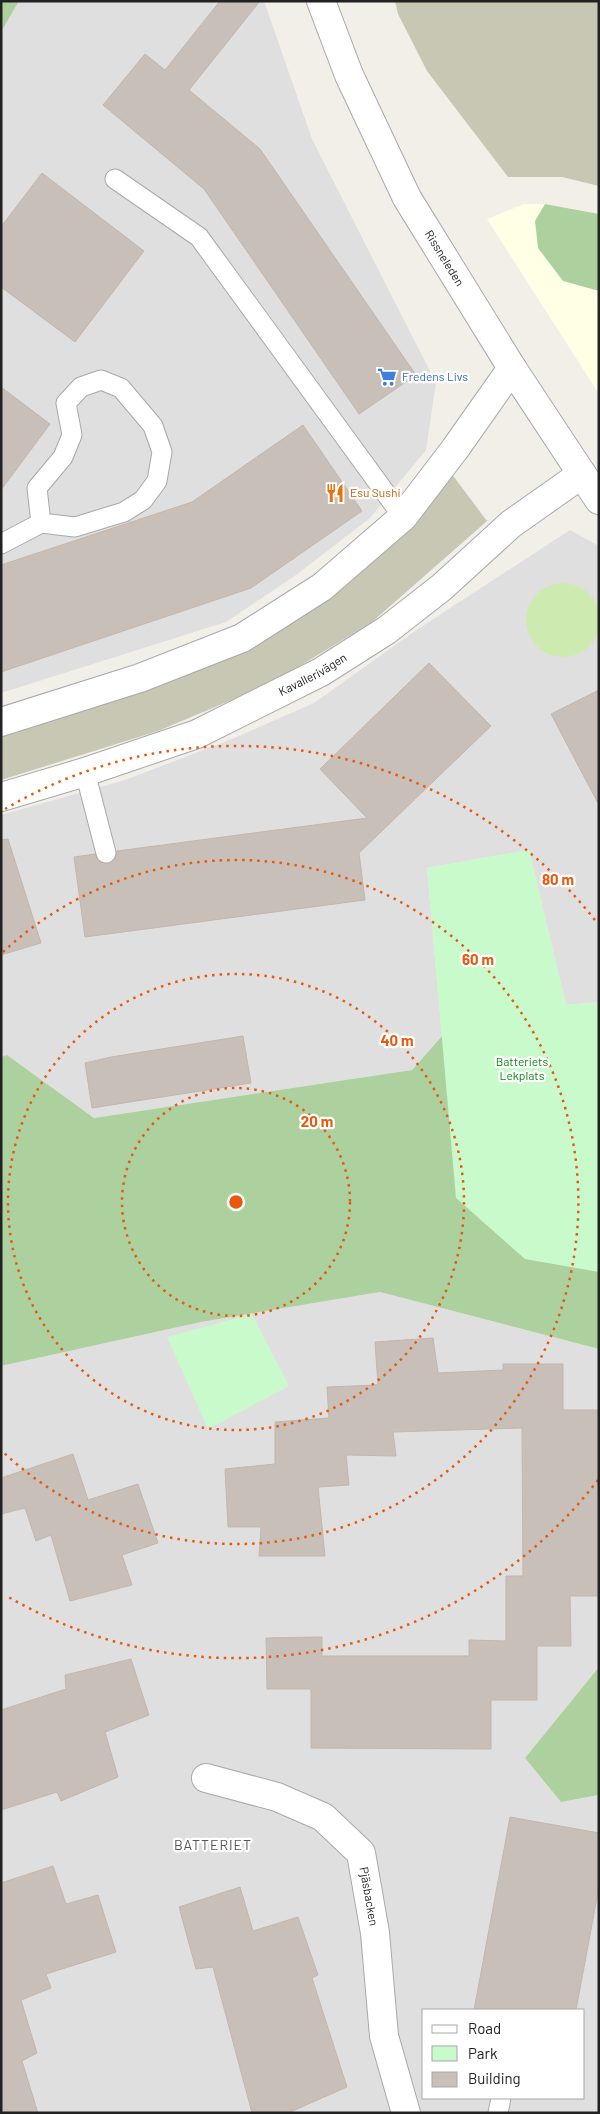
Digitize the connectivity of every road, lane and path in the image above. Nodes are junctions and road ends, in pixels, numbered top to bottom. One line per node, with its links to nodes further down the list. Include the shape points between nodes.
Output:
1 (321, 1): 3 (street, Rissneleden, via 349,75 407,198)
2 (115, 179): 6 (lane, via 199,237)
3 (512, 368): 4 (street, Rissneleden); 6 (street)
4 (582, 474): 5 (street, Rissneleden); 10 (street, Kavallerivägen, via 511,524 442,587 387,630 321,672 197,734)
5 (599, 500)
6 (403, 517): 9 (street, via 322,587 242,638 140,678)
7 (41, 523): 7 (lane, via 75,527 124,512 142,500 157,481 162,452 153,426 121,388 101,380 81,387 66,403 72,435 63,457 38,488); 8 (lane)
8 (1, 544)
9 (1, 722)
10 (85, 772): 11 (street, Kavallerivägen); 12 (lane)
11 (1, 798)
12 (106, 853)
13 (206, 1778): 15 (street, Pjäsbacken, via 277,1797 323,1817 361,1853 376,1933 384,2036)
14 (502, 2099): 16 (lane)
15 (406, 2113)
16 (498, 2113)

